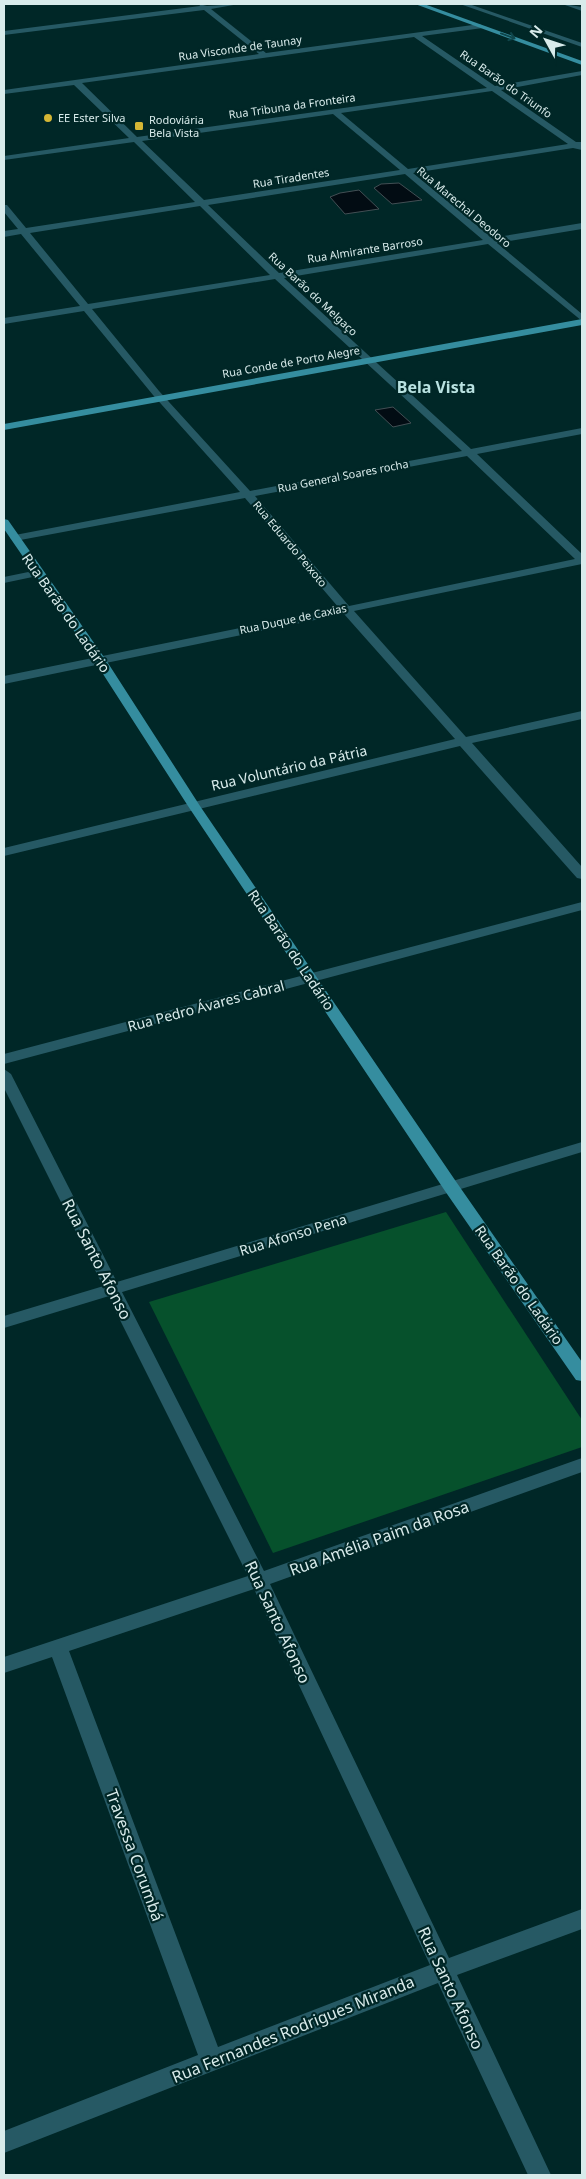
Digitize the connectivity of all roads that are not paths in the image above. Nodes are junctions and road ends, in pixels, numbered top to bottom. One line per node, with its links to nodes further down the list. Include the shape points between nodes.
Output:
1 (236, 4): 6 (street)
2 (418, 4): 8 (main road)
3 (443, 4): 8 (main road); 15 (main road)
4 (463, 4): 9 (street)
5 (567, 4): 10 (street)
6 (202, 6): 12 (street); 16 (street)
7 (492, 6): 9 (street)
8 (429, 9): 11 (main road)
9 (479, 9): 14 (street)
10 (582, 9)
11 (480, 26): 13 (street, Rua Visconde de Taunay); 17 (main road, one-way to 17)
12 (4, 33)
13 (416, 36): 16 (street, Rua Visconde de Taunay); 20 (street, Rua Barão do Triunfo)
14 (582, 45)
15 (582, 52)
16 (265, 56): 19 (street, Rua Visconde de Taunay)
17 (582, 63)
18 (582, 73): 20 (street, Rua Tribuna da Fronteira)
19 (76, 82): 21 (street, Rua Visconde de Taunay); 23 (street, Rua Barão do Melgaço)
20 (494, 89): 22 (street, Rua Tribuna da Fronteira); 24 (street, Rua Barão do Triunfo)
21 (4, 92)
22 (334, 111): 23 (street, Rua Tribuna da Fronteira); 26 (street, Rua Marechal Deodoro)
23 (135, 139): 25 (street, Rua Tribuna da Fronteira); 27 (street, Rua Barão do Melgaço)
24 (580, 147): 26 (street, Rua Tiradentes)
25 (4, 158)
26 (405, 172): 27 (street, Rua Tiradentes); 32 (street, Rua Marechal Deodoro)
27 (202, 203): 30 (street, Rua Tiradentes); 33 (street, Rua Barão do Melgaço)
28 (4, 207): 30 (street, Rua Eduardo Peixoto)
29 (582, 226): 32 (street, Rua Almirante Barroso)
30 (24, 231): 31 (street, Rua Tiradentes); 34 (street, Rua Eduardo Peixoto)
31 (4, 234)
32 (488, 242): 33 (street, Rua Almirante Barroso); 35 (street, Rua Marechal Deodoro)
33 (277, 276): 34 (street, Rua Almirante Barroso); 37 (street, Rua Barão do Melgaço)
34 (86, 307): 36 (street, Rua Almirante Barroso); 38 (street, Rua Eduardo Peixoto)
35 (582, 318): 37 (main road, Rua Conde de Porto Alegre)
36 (4, 321)
37 (365, 358): 38 (main road, Rua Conde de Porto Alegre); 42 (street, Rua Barão do Melgaço)
38 (159, 396): 39 (main road, Rua Conde de Porto Alegre); 40 (main road, Rua Conde de Porto Alegre); 43 (street, Rua Eduardo Peixoto)
39 (4, 420)
40 (4, 427)
41 (582, 431): 42 (street, Rua General Soares rocha)
42 (469, 452): 43 (street, Rua General Soares rocha); 46 (street, Rua Barão do Melgaço)
43 (248, 494): 45 (street, Rua General Soares rocha); 49 (street, Rua Eduardo Peixoto)
44 (4, 522): 45 (main road, Rua Barão do Ladário)
45 (14, 538): 47 (main road, Rua Barão do Ladário)
46 (582, 560): 49 (street, Rua Duque de Caxias)
47 (38, 573): 48 (street); 50 (main road, Rua Barão do Ladário)
48 (4, 580)
49 (344, 608): 50 (street, Rua Duque de Caxias); 53 (street, Rua Eduardo Peixoto)
50 (100, 660): 51 (street, Rua Duque de Caxias); 54 (main road, Rua Barão do Ladário)
51 (4, 680)
52 (582, 715): 53 (street, Rua Voluntário da Pátria)
53 (464, 742): 54 (street, Rua Voluntário da Pátria); 56 (street, Rua Eduardo Peixoto)
54 (194, 806): 55 (street, Rua Voluntário da Pátria); 58 (main road, Rua Barão do Ladário)
55 (4, 852)
56 (582, 875)
57 (582, 906): 58 (street, Rua Pedro Ávares Cabral)
58 (311, 978): 59 (street, Rua Pedro Ávares Cabral); 62 (main road, Rua Barão do Ladário)
59 (4, 1059)
60 (4, 1074): 63 (street, Rua Santo Afonso)
61 (582, 1147): 62 (street, Rua Afonso Pena)
62 (451, 1187): 63 (street, Rua Afonso Pena); 65 (main road, Rua Barão do Ladário)
63 (112, 1289): 64 (street, Rua Afonso Pena); 67 (street, Rua Santo Afonso)
64 (4, 1322)
65 (582, 1375)
66 (582, 1464): 67 (street, Rua Amélia Paim da Rosa)
67 (259, 1580): 68 (street, Rua Amélia Paim da Rosa); 71 (street, Rua Santo Afonso)
68 (58, 1647): 69 (street, Rua Amélia Paim da Rosa); 72 (street, Travessa Corumbá)
69 (4, 1665)
70 (582, 1919): 71 (street, Rua Fernandes Rodrigues Miranda)
71 (442, 1970): 72 (street, Rua Fernandes Rodrigues Miranda); 74 (street, Rua Santo Afonso)
72 (212, 2062): 73 (street, Rua Fernandes Rodrigues Miranda)
73 (4, 2142)
74 (540, 2175)

